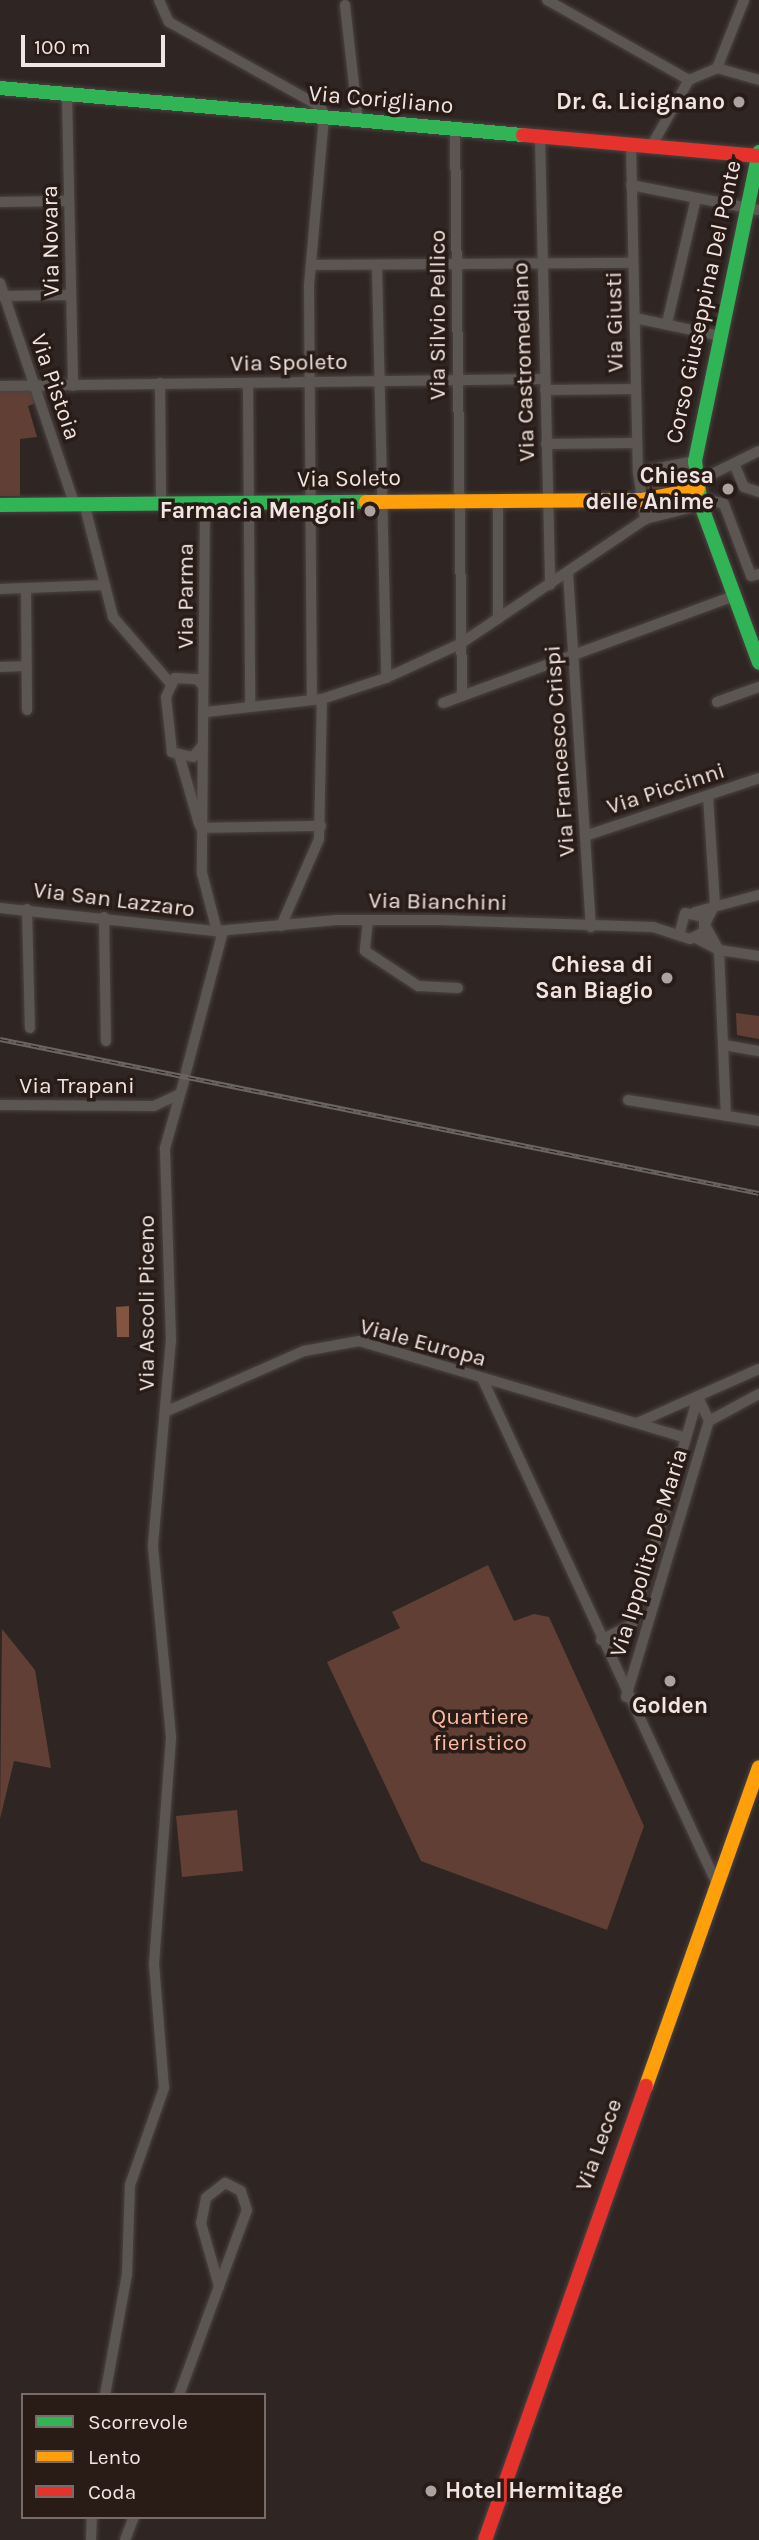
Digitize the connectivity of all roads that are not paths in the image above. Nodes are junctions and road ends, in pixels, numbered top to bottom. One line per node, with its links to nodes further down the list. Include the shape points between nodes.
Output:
1 (159, 0): 10 (street, via 169,22 321,107)
2 (547, 0): 6 (street)
3 (744, 0): 5 (street)
4 (345, 5): 11 (street)
5 (717, 68): 6 (street); 7 (street)
6 (689, 80): 15 (street)
7 (759, 80)
8 (0, 88): 9 (street, Via Corigliano)
9 (67, 95): 10 (street, Via Corigliano); 19 (street, Via Novara)
10 (324, 117): 11 (street, Via Corigliano); 24 (street)
11 (358, 120): 12 (street, Via Corigliano)
12 (455, 129): 13 (street, Via Corigliano); 25 (street, Via Silvio Pellico)
13 (540, 137): 14 (street, Via Corigliano); 23 (street, Via Castromediano)
14 (631, 144): 15 (street, Via Corigliano); 17 (street, Via Giusti)
15 (652, 145): 16 (street, Via Corigliano)
16 (758, 154): 21 (street, Corso Giuseppina Del Ponte)
17 (631, 185): 18 (street); 22 (street, Via Giusti)
18 (696, 198): 21 (street); 31 (street)
19 (69, 201): 20 (street); 28 (street, Via Novara)
20 (0, 202)
21 (752, 209): 32 (street, Corso Giuseppina Del Ponte)
22 (634, 263): 23 (street); 30 (street, Via Giusti)
23 (540, 264): 25 (street); 38 (street, Via Castromediano)
24 (311, 265): 26 (street); 34 (street)
25 (457, 266): 26 (street); 33 (street, Via Silvio Pellico)
26 (377, 267): 35 (street)
27 (0, 283): 29 (street, Via Pistoia)
28 (71, 295): 29 (street); 41 (street, Via Novara)
29 (2, 296): 39 (street, Via Pistoia)
30 (635, 318): 31 (street); 42 (street, Via Giusti)
31 (667, 323): 32 (street)
32 (716, 335): 46 (street, Corso Giuseppina Del Ponte)
33 (457, 380): 35 (street, Via Spoleto); 38 (street, Via Spoleto); 52 (street, Via Silvio Pellico)
34 (310, 382): 35 (street, Via Spoleto); 37 (street, Via Spoleto); 57 (street)
35 (378, 382): 55 (street)
36 (160, 383): 37 (street, Via Spoleto); 41 (street, Via Spoleto); 61 (street)
37 (248, 383): 58 (street)
38 (544, 384): 42 (street, Via Spoleto); 44 (street, Via Castromediano)
39 (35, 385): 40 (street, Via Spoleto); 41 (street, Via Spoleto); 56 (street, Via Pistoia)
40 (0, 386)
41 (73, 386)
42 (636, 389): 43 (street, Via Giusti)
43 (637, 443): 44 (street); 48 (street, Via Giusti)
44 (546, 444): 51 (street, Via Castromediano)
45 (759, 451): 47 (street)
46 (695, 461): 48 (street); 50 (street, Corso Giuseppina Del Ponte)
47 (735, 466): 49 (street, via 744,487); 50 (street)
48 (638, 472): 54 (street, Via Giusti)
49 (759, 492)
50 (699, 493): 54 (street, Via Soleto); 62 (street); 64 (street, via 724,504 751,576); 69 (street, Corso Giuseppina Del Ponte)
51 (548, 498): 53 (street, Via Soleto); 54 (street, Via Soleto); 66 (street, Via Castromediano)
52 (459, 500): 53 (street, Via Soleto); 55 (street, Via Soleto); 71 (street, Via Silvio Pellico)
53 (498, 500): 70 (street)
54 (641, 500): 62 (street, Via Giusti)
55 (381, 502): 57 (street, Via Soleto); 76 (street)
56 (79, 503): 59 (street, Via Soleto); 61 (street, Via Soleto); 65 (street, Via Pistoia)
57 (311, 503): 58 (street, Via Soleto); 81 (street)
58 (249, 504): 60 (street, Via Soleto); 84 (street)
59 (0, 505)
60 (205, 505): 61 (street, Via Soleto); 78 (street, Via Parma)
61 (161, 506)
62 (645, 519): 63 (street)
63 (568, 573): 66 (street); 72 (street, Via Francesco Crispi)
64 (759, 574)
65 (105, 585): 67 (street); 77 (street, Via Pistoia, via 114,617)
66 (550, 585): 70 (street)
67 (26, 588): 68 (street); 74 (street)
68 (0, 589)
69 (734, 596): 72 (street); 73 (street, Corso Giuseppina Del Ponte)
70 (498, 619): 71 (street)
71 (460, 644): 76 (street); 80 (street, Via Silvio Pellico)
72 (574, 652): 80 (street); 93 (street, Via Francesco Crispi)
73 (759, 663)
74 (24, 666): 75 (street); 85 (street)
75 (0, 667)
76 (386, 678): 81 (street)
77 (171, 684): 78 (street, via 185,676); 88 (street, via 167,731 172,752)
78 (203, 686): 86 (street, Via Parma)
79 (759, 687): 82 (street)
80 (462, 696): 83 (street)
81 (317, 699): 84 (street); 91 (street)
82 (718, 702)
83 (443, 704)
84 (250, 706): 86 (street)
85 (27, 710)
86 (206, 712): 87 (street, Via Parma)
87 (202, 746): 88 (street); 92 (street, Via Parma)
88 (180, 758): 92 (street)
89 (759, 778): 90 (street, Via Piccinni)
90 (708, 796): 93 (street, Via Piccinni); 95 (street)
91 (321, 826): 92 (street); 103 (street)
92 (201, 828): 106 (street, via 202,873)
93 (585, 835): 104 (street, Via Francesco Crispi)
94 (759, 895): 95 (street)
95 (715, 904): 98 (street); 102 (street)
96 (0, 908): 97 (street, Via San Lazzaro)
97 (27, 909): 100 (street, Via San Lazzaro); 112 (street)
98 (695, 912): 99 (street); 102 (street)
99 (682, 916): 105 (street); 107 (street)
100 (104, 917): 106 (street, Via San Lazzaro); 113 (street)
101 (368, 920): 103 (street, Via Bianchini); 104 (street, Via Bianchini); 111 (street, via 365,951 418,986)
102 (706, 925): 108 (street); 109 (street)
103 (281, 926): 106 (street, Via Bianchini)
104 (591, 927): 105 (street, Via Bianchini)
105 (653, 927): 107 (street)
106 (220, 931): 116 (street, Via Ascoli Piceno)
107 (680, 932): 108 (street)
108 (696, 938): 109 (street)
109 (719, 950): 110 (street); 114 (street)
110 (759, 956)
111 (458, 988)
112 (30, 1028)
113 (106, 1041)
114 (724, 1045): 115 (street); 120 (street)
115 (759, 1051)
116 (178, 1096): 119 (street, Via Trapani); 122 (street, Via Ascoli Piceno)
117 (628, 1100): 120 (street)
118 (0, 1105): 119 (street, Via Trapani)
119 (155, 1106): 122 (street, Via Trapani)
120 (726, 1116): 121 (street)
121 (759, 1121)
122 (169, 1129): 127 (street, Via Ascoli Piceno)
123 (759, 1369): 126 (street)
124 (482, 1378): 127 (street, Viale Europa, via 359,1342 336,1343); 129 (street, Viale Europa); 133 (street, Via Ippolito De Maria)
125 (759, 1394): 128 (street)
126 (698, 1397): 128 (street); 129 (street); 130 (street, Via Ippolito De Maria)
127 (166, 1412): 138 (street, Via Ascoli Piceno, via 154,1527 171,1737 154,1964 164,2088 130,2185 127,2274)
128 (709, 1421): 132 (street, Via Ippolito De Maria)
129 (637, 1423): 130 (street, Viale Europa)
130 (686, 1438): 131 (street, Via Ippolito De Maria)
131 (632, 1625): 132 (street); 133 (street, Via Ippolito De Maria)
132 (647, 1629): 134 (street, Via Ippolito De Maria)
133 (601, 1640): 134 (street, Via Ippolito De Maria)
134 (626, 1697): 136 (street, Via Ippolito De Maria)
135 (759, 1767): 136 (street, Via Lecce)
136 (717, 1884): 144 (street, Via Lecce)
137 (219, 2287): 137 (street, via 201,2223 206,2198 225,2183 241,2191 247,2210); 139 (street)
138 (105, 2393)
139 (180, 2393)
140 (92, 2519): 142 (street)
141 (133, 2519): 143 (street)
142 (91, 2540)
143 (125, 2540)
144 (485, 2540)

